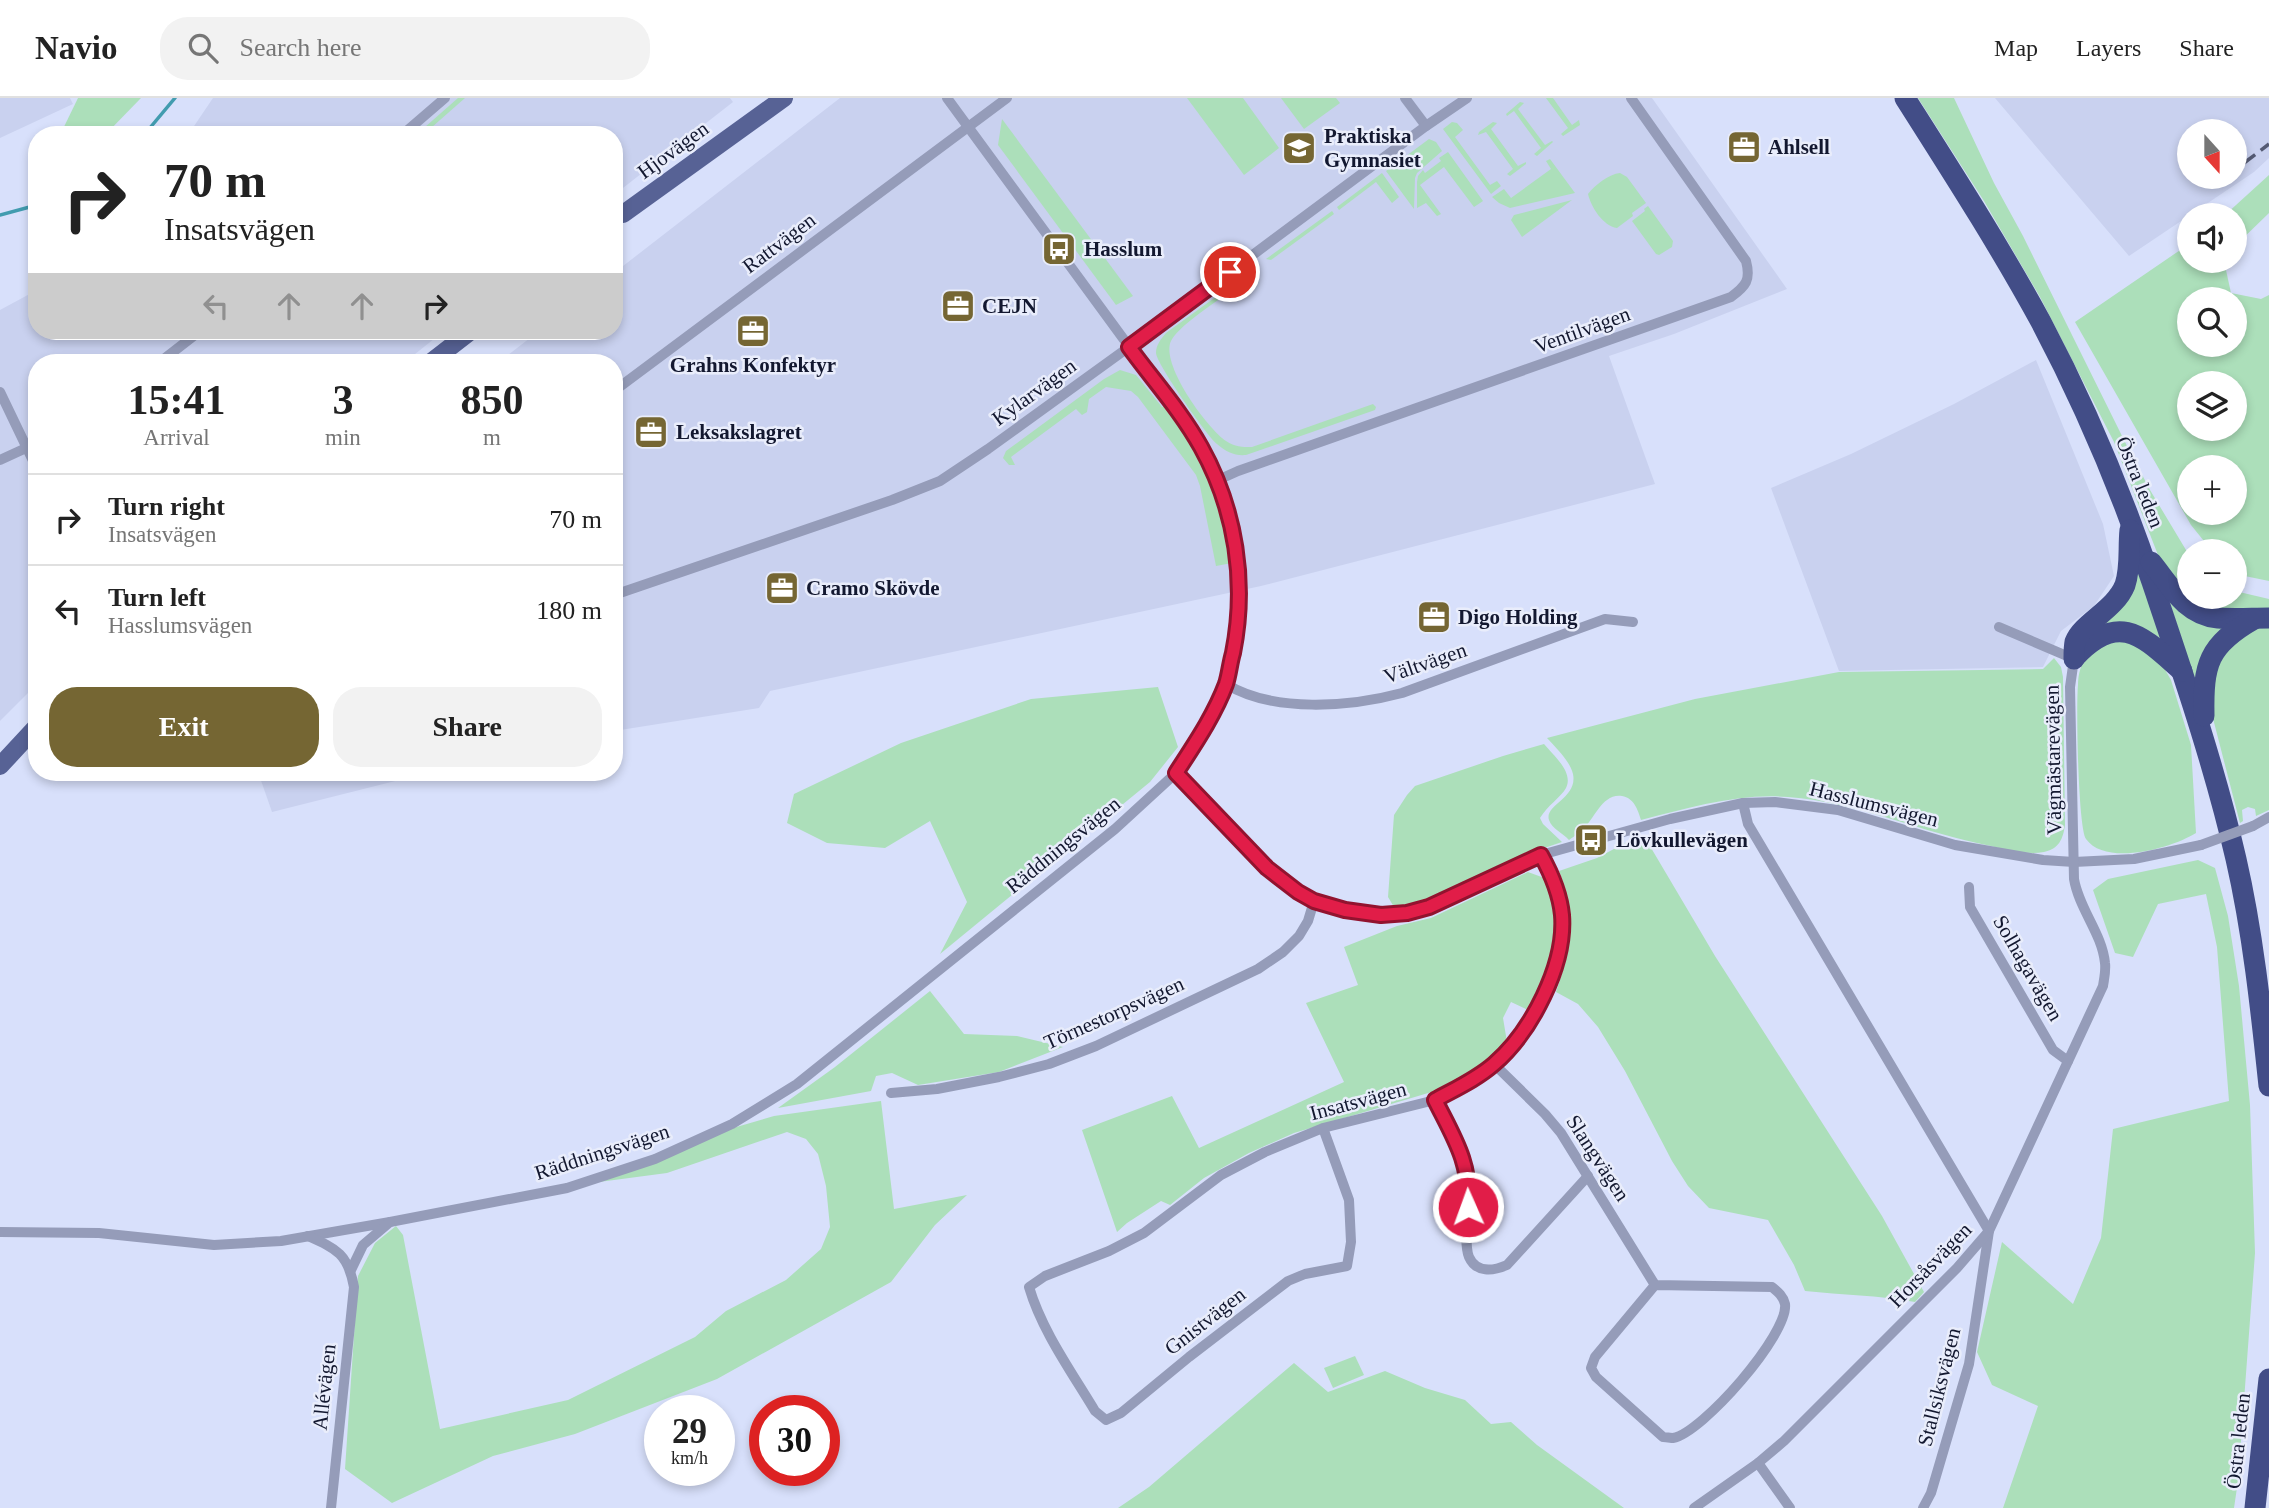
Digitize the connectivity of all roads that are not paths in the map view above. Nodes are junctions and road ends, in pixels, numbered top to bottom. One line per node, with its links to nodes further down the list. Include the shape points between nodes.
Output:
1 (445, 98): 10 (street)
2 (765, 98): 13 (main road, Hjovägen)
3 (784, 98): 14 (main road, Hjovägen)
4 (947, 98): 12 (street)
5 (1007, 98): 12 (street, Rattvägen)
6 (1405, 98): 11 (street)
7 (1466, 98): 11 (street)
8 (1631, 98): 25 (street, Ventilvägen, via 1746,261 1749,273 1741,289 1731,297)
9 (1905, 98): 26 (highway, Östra leden, via 2041,322)
10 (412, 126)
11 (1426, 126): 17 (street, Kylarvägen)
12 (968, 127): 17 (street); 20 (street, Rattvägen)
13 (623, 213)
14 (623, 213)
15 (188, 340): 18 (street)
16 (459, 340): 19 (main road)
17 (1129, 347): 25 (street, via 1200,445); 28 (street, Kylarvägen, via 940,481)
18 (170, 354)
19 (441, 354)
20 (623, 384)
21 (0, 392): 22 (street)
22 (26, 449): 23 (street); 24 (street)
23 (28, 453)
24 (0, 460)
25 (1218, 480): 34 (street, via 1233,531 1240,598)
26 (2130, 520): 27 (highway, Östra leden); 32 (highway, via 2124,585 2113,604 2075,642)
27 (2143, 553): 29 (highway, via 2190,608 2218,618); 33 (highway, Östra leden)
28 (623, 592)
29 (2262, 618): 36 (highway, via 2233,631 2213,653 2204,688)
30 (1633, 622): 34 (street, Vältvägen, via 1605,619 1379,699 1317,704 1270,701)
31 (1999, 627): 32 (street)
32 (2074, 659): 33 (highway, via 2106,634 2129,633 2155,645); 42 (street, Vägmästarevägen, via 2070,687)
33 (2184, 673): 36 (highway, Östra leden)
34 (1226, 684): 38 (street)
35 (28, 736): 37 (main road)
36 (2205, 738): 47 (highway, Östra leden, via 2236,860)
37 (0, 766)
38 (1176, 773): 44 (street, Hasslumsvägen, via 1267,868); 52 (street, Räddningsvägen, via 1115,829 797,1084 732,1125 655,1159 567,1188)
39 (1743, 803): 41 (street, Hasslumsvägen); 42 (street, Hasslumsvägen, via 1838,810 1955,845); 53 (street, via 1748,824)
40 (2269, 817): 42 (street, Hasslumsvägen, bridge, via 2201,845 2134,859)
41 (1541, 855): 44 (street, Hasslumsvägen, via 1407,913 1381,915); 46 (street, Insatsvägen, via 1558,892 1562,917 1557,954 1546,992 1531,1020)
42 (2074, 862): 45 (street, Horsåsvägen, via 2079,901 2106,966 2103,986)
43 (1969, 887): 45 (street, Solhagavägen, via 1975,915 2053,1049)
44 (1314, 901): 48 (street, Törnestorpsvägen, via 1299,936 1258,969 1096,1046 999,1077)
45 (2068, 1061): 53 (street, Horsåsvägen)
46 (1494, 1064): 49 (street, Insatsvägen); 51 (street, Slangvägen, via 1561,1133)
47 (2269, 1086)
48 (891, 1093)
49 (1435, 1100): 50 (street, Insatsvägen); 51 (street, via 1466,1166 1466,1247 1469,1259 1481,1269 1507,1265)
50 (1323, 1128): 58 (street, Insatsvägen, via 1221,1175 1144,1233); 58 (street, Gnistvägen, via 1349,1200 1348,1266 1288,1281 1121,1413 1106,1420 1095,1411 1049,1334)
51 (1588, 1176): 57 (street, Slangvägen)
52 (390, 1222): 55 (street, Räddningsvägen); 56 (street, via 363,1245)
53 (1989, 1231): 60 (street, Horsåsvägen); 64 (street, Stallsiksvägen, via 1969,1364)
54 (0, 1232): 55 (street, Räddningsvägen, via 99,1233 214,1245)
55 (308, 1236): 56 (street, via 336,1248)
56 (351, 1270): 61 (street, Allévägen, via 354,1287)
57 (1655, 1285): 57 (street, via 1591,1367 1596,1377 1662,1437 1673,1438 1702,1419 1741,1381 1774,1335 1785,1302 1772,1287)
58 (1029, 1287)
59 (2269, 1380): 65 (highway, Östra leden)
60 (1758, 1463): 62 (street, Horsåsvägen); 63 (street)
61 (331, 1508)
62 (1694, 1508)
63 (1790, 1508)
64 (1923, 1508)
65 (2255, 1508)

